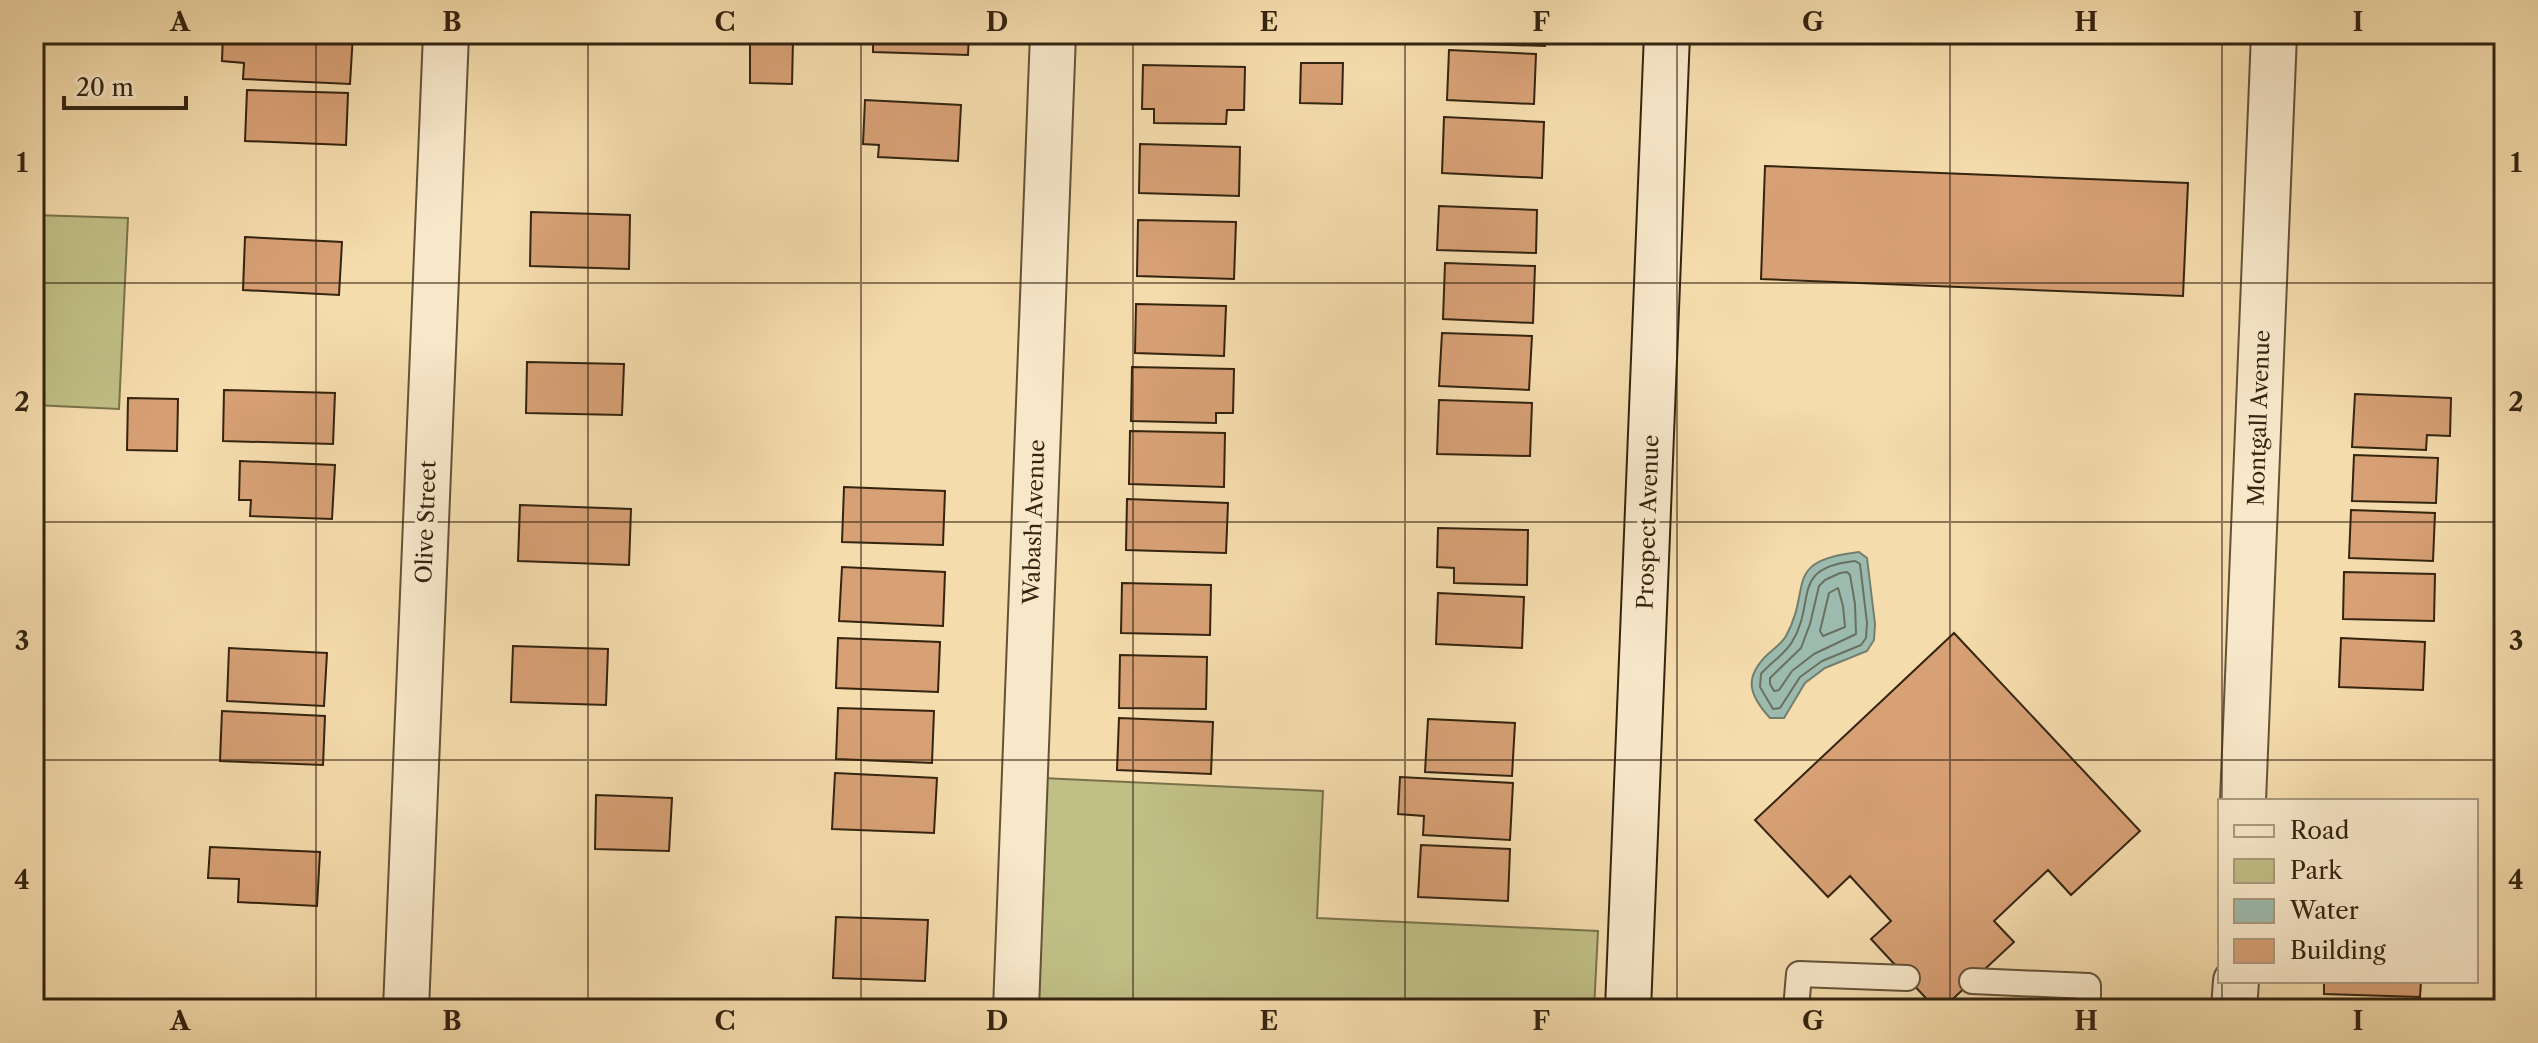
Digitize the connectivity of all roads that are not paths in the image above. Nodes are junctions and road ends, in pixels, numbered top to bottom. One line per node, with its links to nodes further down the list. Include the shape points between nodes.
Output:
1 (446, 34): 9 (street, Olive Street)
2 (1053, 34): 10 (street, Wabash Avenue)
3 (1667, 34): 11 (street, Prospect Avenue)
4 (2274, 34): 5 (street, Montgall Avenue)
5 (2243, 799)
6 (1907, 978): 12 (lane, via 1799,974)
7 (1972, 981): 13 (lane, via 2088,986)
8 (2236, 983): 14 (street)
9 (406, 1009)
10 (1016, 1009)
11 (1628, 1009)
12 (1796, 1009)
13 (2088, 1009)
14 (2234, 1009)

